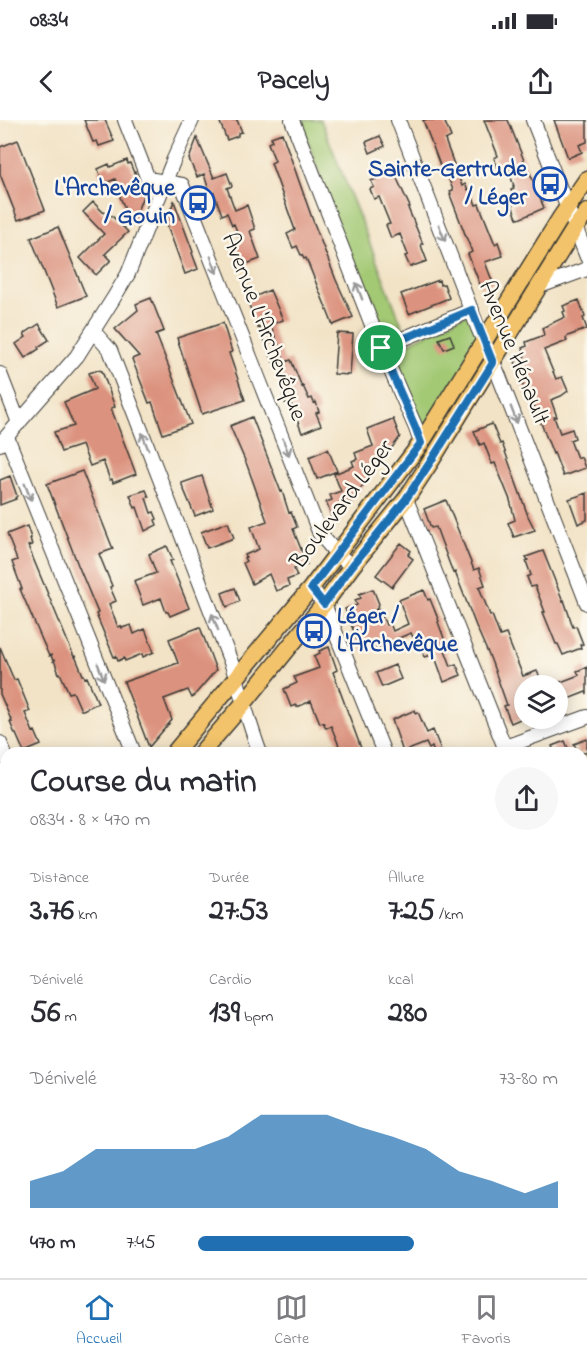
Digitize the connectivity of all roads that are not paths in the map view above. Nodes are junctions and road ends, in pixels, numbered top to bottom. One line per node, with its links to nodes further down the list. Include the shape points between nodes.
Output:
1 (125, 120): 7 (street, Avenue L'Archevêque, via 148,179)
2 (192, 120): 7 (street)
3 (292, 120): 17 (street, one-way to 3)
4 (398, 120): 14 (street, Avenue Hénault, one-way to 14)
5 (533, 120): 8 (street)
6 (587, 179): 8 (main road, Boulevard Léger)
7 (165, 182): 15 (street, via 128,274); 24 (street, Avenue L'Archevêque, one-way to 24, via 182,185 320,534)
8 (567, 208): 10 (street); 16 (main road, Boulevard Léger)
9 (587, 212): 10 (main road, Boulevard Léger)
10 (575, 228): 11 (street); 13 (main road, Boulevard Léger)
11 (587, 258)
12 (587, 269): 13 (street)
13 (540, 286): 18 (main road, Boulevard Léger)
14 (472, 310): 16 (street, Avenue Hénault); 17 (street)
15 (93, 331): 20 (street, via 77,356); 29 (street, one-way to 15, via 110,350)
16 (483, 341): 18 (street, Avenue Hénault); 22 (main road, Boulevard Léger)
17 (381, 348): 22 (street)
18 (493, 363): 23 (main road, Boulevard Léger); 27 (street, Avenue Hénault, one-way to 27)
19 (0, 374): 20 (street)
20 (19, 423): 21 (street)
21 (3, 441): 32 (street, one-way to 32)
22 (421, 443): 24 (main road, Boulevard Léger)
23 (406, 499): 25 (main road, Boulevard Léger); 37 (street)
24 (337, 554): 25 (street, Avenue L'Archevêque); 26 (main road, Boulevard Léger)
25 (352, 566): 28 (main road, Boulevard Léger)
26 (311, 588): 28 (street); 29 (main road, Boulevard Léger)
27 (587, 603)
28 (324, 604): 30 (main road, Boulevard Léger); 36 (street)
29 (236, 677): 30 (street); 33 (main road, Boulevard Léger)
30 (244, 703): 34 (main road, Boulevard Léger); 35 (street)
31 (587, 717): 38 (street)
32 (131, 747)
33 (179, 747)
34 (206, 747)
35 (258, 747)
36 (382, 747)
37 (505, 747)
38 (513, 747)

